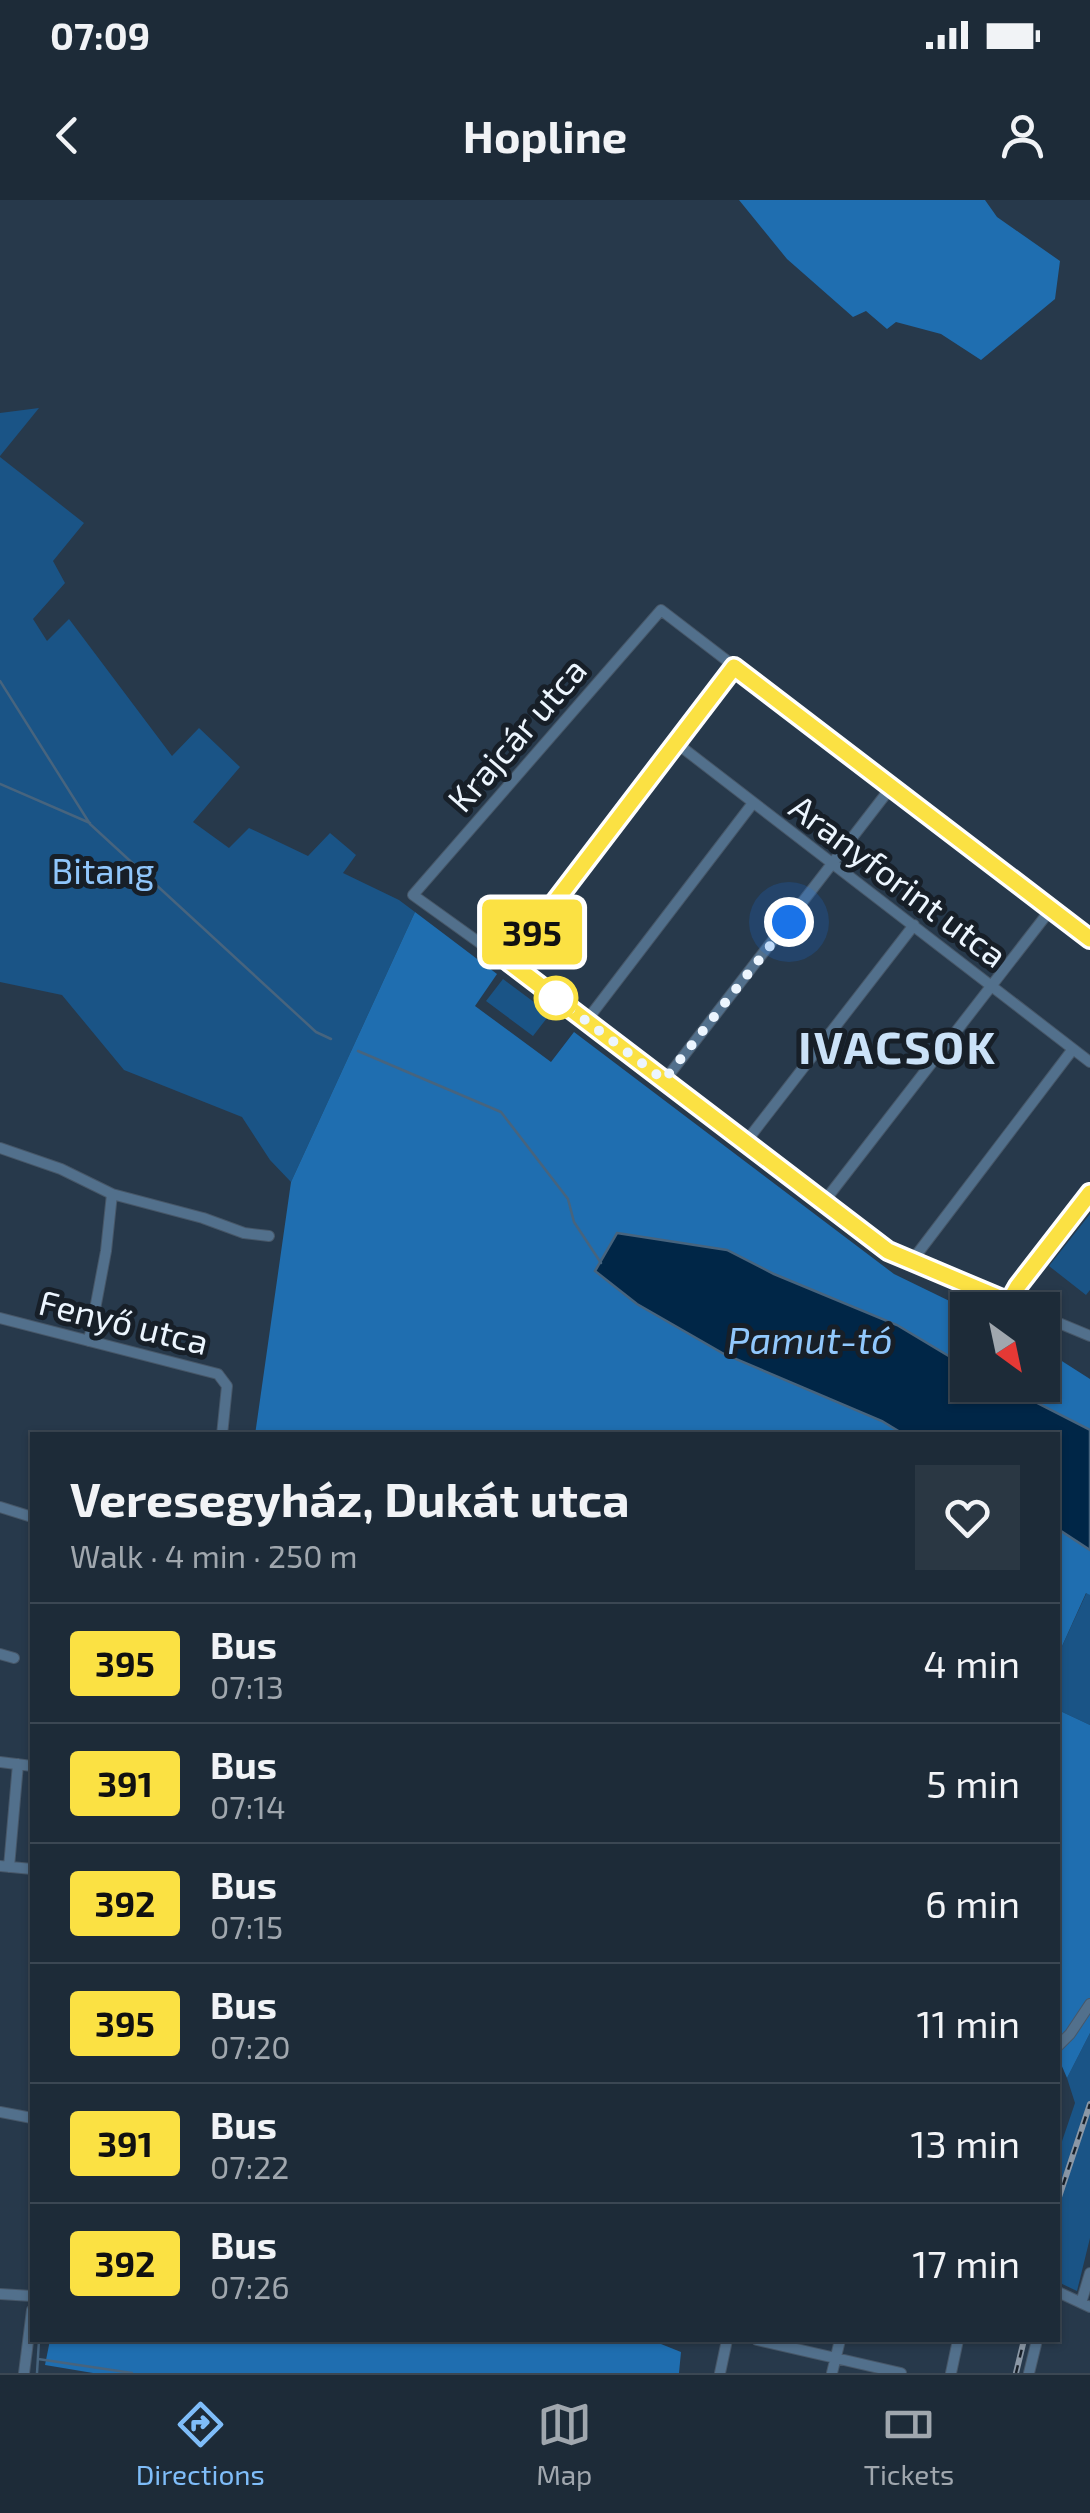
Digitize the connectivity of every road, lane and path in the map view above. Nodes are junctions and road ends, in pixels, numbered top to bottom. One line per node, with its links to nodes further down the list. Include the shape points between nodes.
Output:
1 (734, 667): 2 (street); 3 (street); 9 (street, Krajcár utca, via 660,610 414,894)
2 (675, 742): 4 (street, Aranyforint utca); 9 (street)
3 (892, 786): 5 (street); 6 (street)
4 (753, 803): 5 (street, Aranyforint utca); 11 (street)
5 (835, 864): 7 (street, Aranyforint utca); 14 (street)
6 (1051, 909): 8 (street); 10 (street)
7 (914, 925): 10 (street, Aranyforint utca); 15 (street)
8 (1090, 940)
9 (509, 962): 11 (street)
10 (994, 986): 12 (street, Aranyforint utca); 19 (street)
11 (587, 1020): 14 (street)
12 (1074, 1049): 13 (street, Aranyforint utca); 21 (street)
13 (1090, 1062)
14 (664, 1080): 15 (street)
15 (746, 1142): 19 (street)
16 (0, 1148): 17 (street)
17 (112, 1194): 20 (street); 27 (street)
18 (1089, 1195): 23 (street)
19 (823, 1203): 21 (street)
20 (269, 1236)
21 (910, 1262): 22 (street)
22 (984, 1292)
23 (1015, 1292)
24 (0, 1318): 27 (street, Fenyő utca)
25 (1060, 1324): 26 (street)
26 (1090, 1336)
27 (89, 1340): 28 (street, Fenyő utca, via 218,1374 227,1386)
28 (222, 1432)
29 (0, 1507): 30 (street)
30 (30, 1515)
31 (0, 1654): 32 (street)
32 (14, 1658)
33 (0, 1762): 34 (street)
34 (18, 1764): 35 (street); 36 (street)
35 (30, 1766)
36 (2, 1868): 37 (street)
37 (30, 1869)
38 (1090, 2004): 39 (street)
39 (1060, 2044)
40 (0, 2112): 41 (street)
41 (30, 2118)
42 (1090, 2273): 46 (street)
43 (1060, 2293): 46 (street)
44 (0, 2294): 45 (street)
45 (30, 2296)
46 (1086, 2305)
47 (30, 2326): 54 (street)
48 (727, 2342): 55 (street)
49 (766, 2342): 53 (street)
50 (839, 2342): 53 (street)
51 (958, 2342): 58 (street)
52 (1037, 2342): 59 (street)
53 (835, 2358): 56 (street); 57 (street)
54 (24, 2373)
55 (720, 2373)
56 (832, 2373)
57 (901, 2373)
58 (951, 2373)
59 (1030, 2373)

